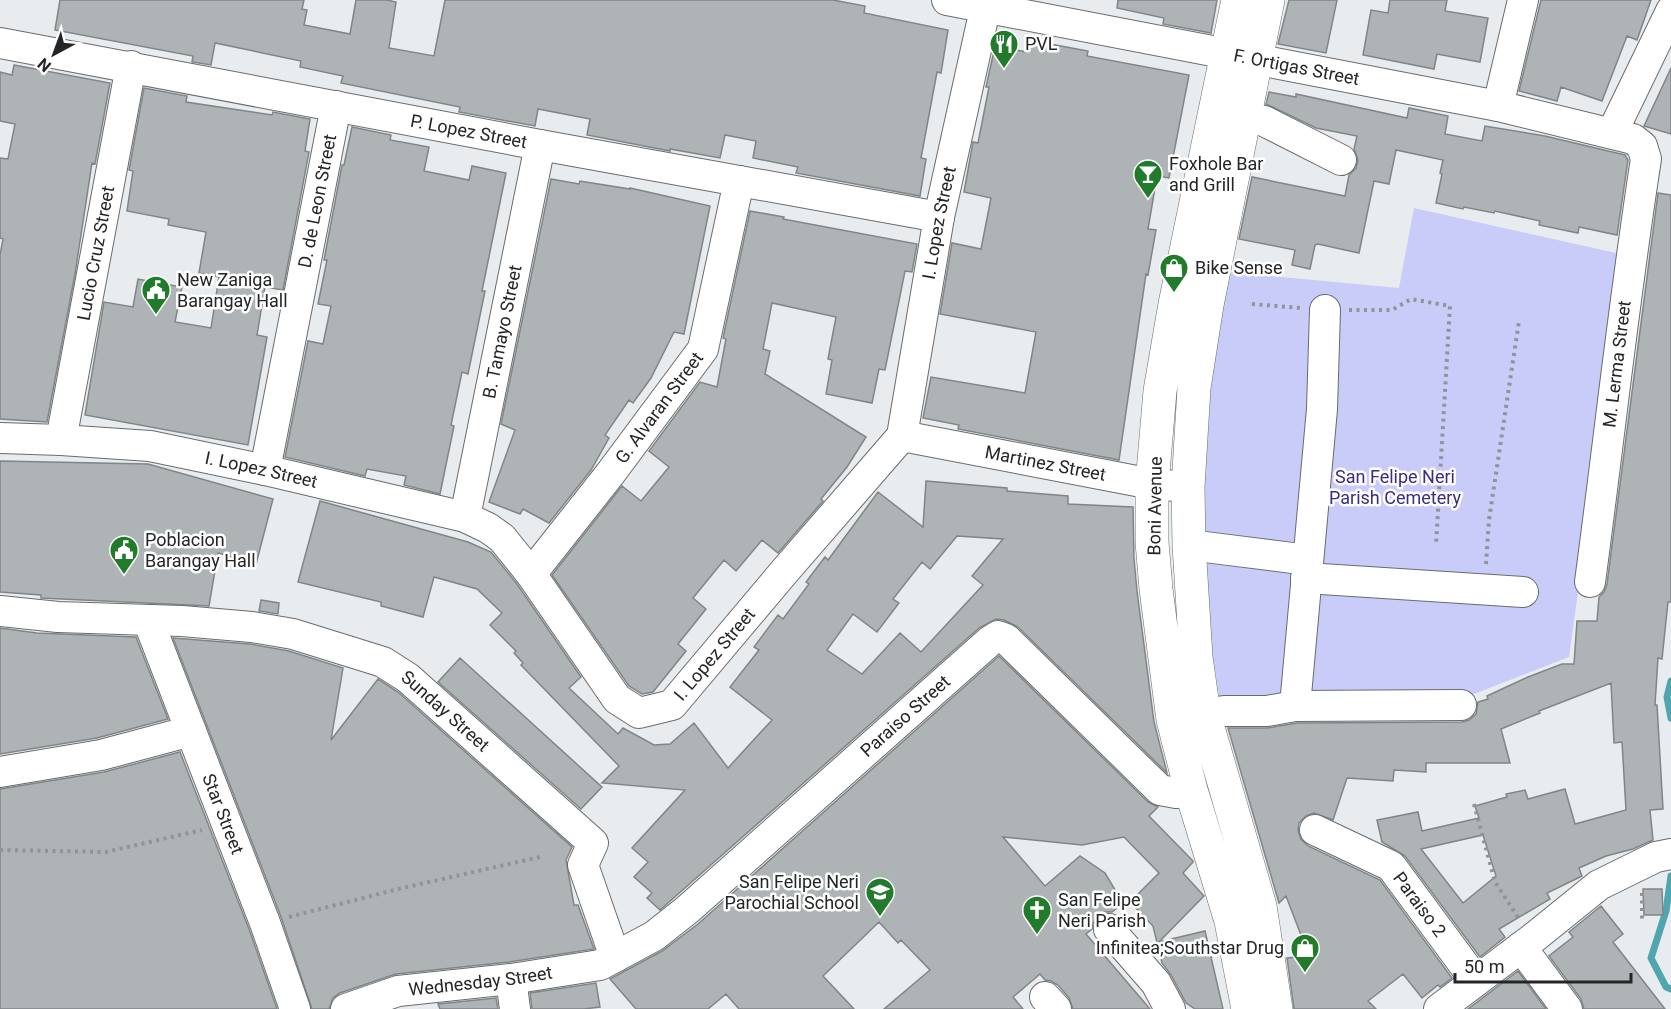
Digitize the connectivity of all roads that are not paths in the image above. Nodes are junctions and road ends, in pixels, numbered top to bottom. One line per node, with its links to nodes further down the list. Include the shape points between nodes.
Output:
1 (947, 0): 5 (street, F. Ortigas Street)
2 (1238, 0): 8 (main road, Boni Avenue)
3 (1268, 0): 8 (main road, Boni Avenue)
4 (1523, 0): 11 (street)
5 (987, 4): 8 (street, F. Ortigas Street); 18 (street, I. Lopez Street)
6 (1671, 11): 13 (street)
7 (0, 43): 9 (street, P. Lopez Street)
8 (1242, 58): 11 (street, F. Ortigas Street); 12 (main road, Boni Avenue); 24 (main road, Boni Avenue, via 1175,304 1160,391)
9 (131, 66): 10 (street, P. Lopez Street); 22 (street, Lucio Cruz Street)
10 (336, 106): 14 (street, P. Lopez Street); 23 (street, D. de Leon Street)
11 (1498, 106): 13 (street, F. Ortigas Street)
12 (1244, 117): 16 (street, via 1264,121); 25 (main road, Boni Avenue, via 1206,305 1194,388)
13 (1612, 133): 15 (street, F. Ortigas Street)
14 (540, 145): 17 (street, P. Lopez Street); 26 (street, B. Tamayo Street)
15 (1642, 146): 30 (street, M. Lerma Street, via 1646,159)
16 (1341, 160)
17 (739, 180): 18 (street, P. Lopez Street); 29 (street, G. Alvaran Street, via 703,349)
18 (939, 217): 20 (street, I. Lopez Street)
19 (1325, 310): 28 (street, via 1322,409)
20 (902, 436): 24 (street, Martinez Street); 29 (street, I. Lopez Street, via 672,705 639,713 617,699)
21 (0, 438): 22 (street, I. Lopez Street)
22 (62, 440): 23 (street, I. Lopez Street, via 150,446)
23 (265, 470): 26 (street, I. Lopez Street)
24 (1152, 484): 25 (street, Martinez Street); 39 (main road, Boni Avenue, via 1152,542 1165,666 1173,720)
25 (1188, 487): 27 (main road, Boni Avenue)
26 (465, 517): 29 (street, I. Lopez Street, via 502,538)
27 (1189, 545): 28 (street); 36 (main road, Boni Avenue)
28 (1307, 569): 31 (street); 35 (street)
29 (531, 574)
30 (1590, 582)
31 (1523, 592)
32 (0, 611): 33 (street)
33 (148, 620): 37 (street, Star Street); 44 (street, Sunday Street, via 252,627 293,634 383,662 408,678 593,843 583,865)
34 (1461, 705): 35 (street)
35 (1295, 706): 36 (street)
36 (1204, 714): 54 (main road, Boni Avenue, via 1260,906)
37 (191, 731): 38 (street, via 101,755); 49 (street, Star Street)
38 (0, 772)
39 (1191, 790): 44 (street, Paraiso Street, via 1160,790 1006,639 998,636 687,910 654,936); 53 (main road, Boni Avenue, via 1231,921)
40 (1315, 830): 46 (street, Paraiso 2, via 1390,866)
41 (1664, 856): 43 (street, via 1599,885)
42 (1109, 929): 52 (street, via 1155,983)
43 (1526, 943): 46 (street); 55 (street)
44 (615, 957): 45 (street, Wednesday Street, via 600,965)
45 (511, 979): 47 (street, Wednesday Street); 51 (street)
46 (1476, 981): 48 (street)
47 (426, 998): 50 (street, Wednesday Street, via 398,991)
48 (1441, 1008)
49 (295, 1009)
50 (346, 1009)
51 (515, 1009)
52 (1170, 1009)
53 (1248, 1009)
54 (1276, 1009)
55 (1567, 1009)

